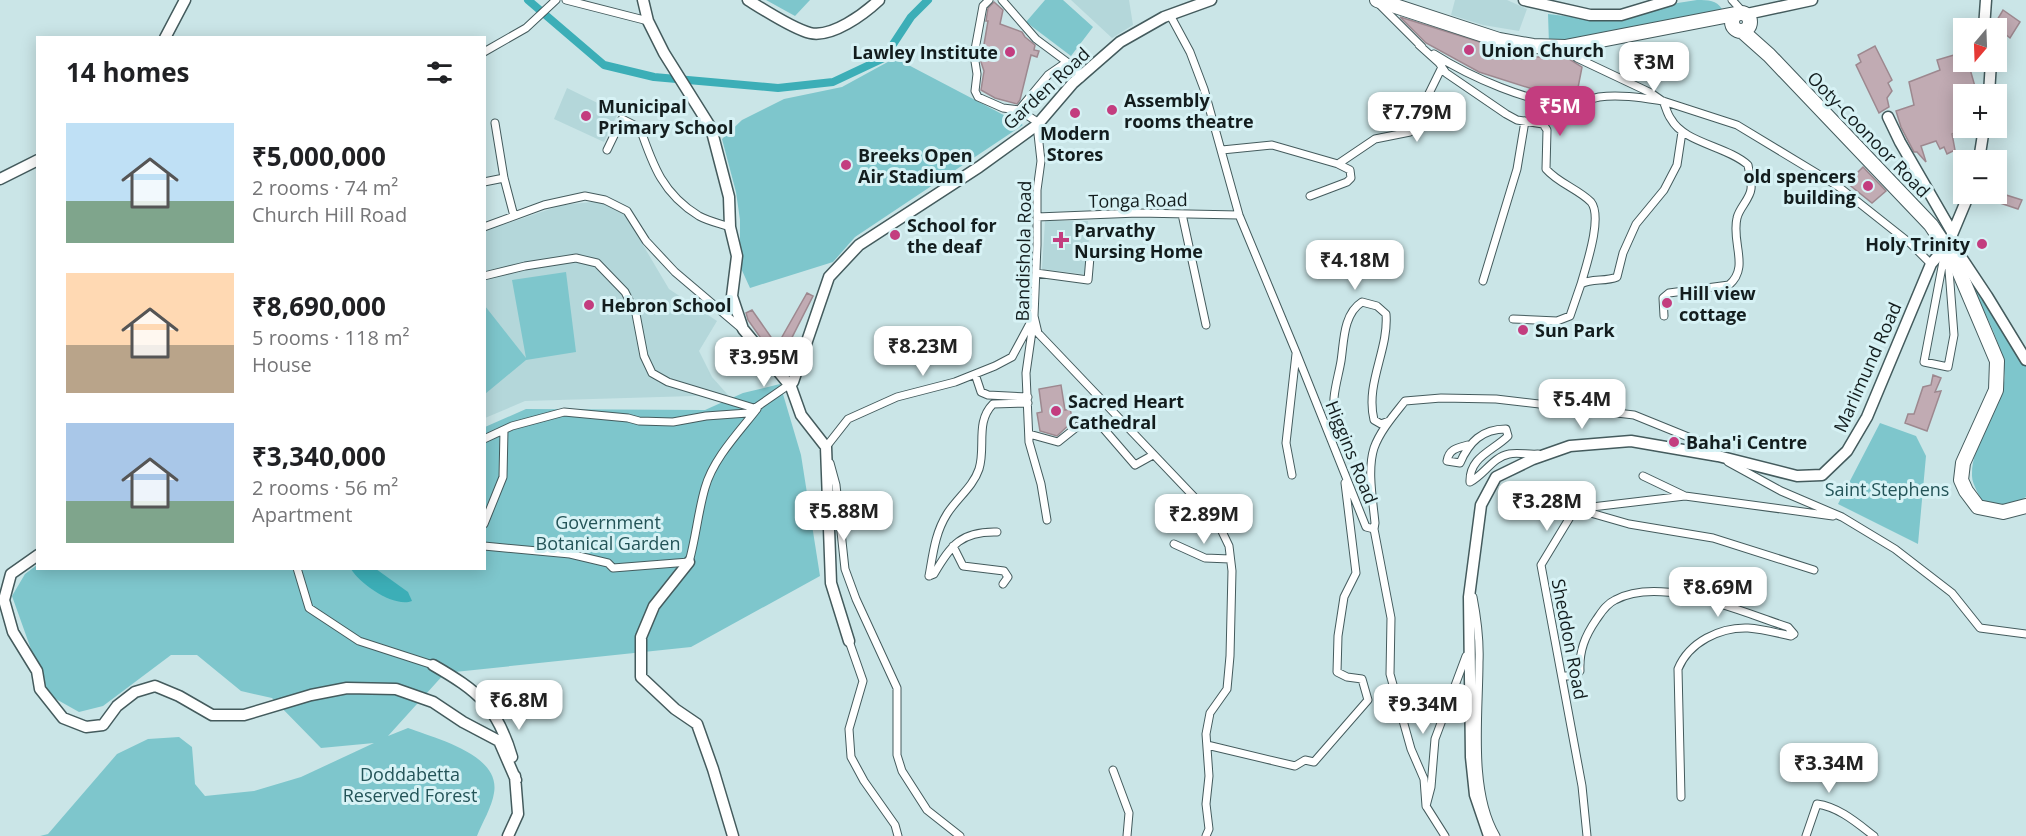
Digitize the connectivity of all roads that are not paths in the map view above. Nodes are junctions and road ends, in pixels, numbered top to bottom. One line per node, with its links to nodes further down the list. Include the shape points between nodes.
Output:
1 (185, 0): 20 (street)
2 (556, 0): 23 (street, via 526,28)
3 (566, 0): 19 (street)
4 (643, 0): 19 (street)
5 (748, 0): 6 (street, via 811,33 830,31 862,15)
6 (879, 0)
7 (988, 0): 28 (street, via 983,6 974,55 975,91 978,97 1003,108)
8 (1002, 0): 24 (street, via 1036,39)
9 (1211, 0): 15 (street, Garden Road)
10 (1376, 0): 21 (street); 22 (highway, via 1499,40)
11 (1524, 0): 12 (street, via 1590,15 1621,15)
12 (1671, 0)
13 (1812, 0): 17 (street)
14 (1986, 0): 18 (street)
15 (1191, 3): 16 (street, Garden Road)
16 (1170, 15): 26 (street, Garden Road, via 1120,42); 35 (street, Higgins Road, via 1190,52)
17 (1740, 16): 22 (highway); 49 (highway, Ooty-Coonoor Road, via 1769,56)
18 (1985, 18)
19 (648, 21): 48 (street, via 711,128 729,197)
20 (166, 36)
21 (1419, 45): 25 (street); 27 (street, via 1464,73 1542,101 1571,103 1601,97)
22 (1565, 47): 27 (street, via 1577,58)
23 (486, 51)
24 (1067, 62): 26 (street); 28 (street, via 1048,75)
25 (1442, 67): 30 (street, via 1506,114); 37 (street, via 1410,132 1374,139)
26 (1081, 78): 32 (street, Garden Road)
27 (1663, 101): 33 (street, via 1671,121); 51 (street, via 1737,125 1814,171 1911,244)
28 (1019, 110): 32 (street)
29 (1888, 117): 49 (street)
30 (1525, 121): 54 (street, via 1517,169); 55 (street, via 1543,124 1547,130 1546,169 1591,202 1595,212 1595,228)
31 (495, 123): 38 (street)
32 (1038, 124): 46 (street, Bandishola Road, via 1041,161); 64 (street, Garden Road, via 859,245 829,277)
33 (1683, 132): 55 (street, via 1677,165 1664,190 1636,224 1617,277); 57 (street, via 1738,155 1748,165 1751,190 1737,218 1741,267 1736,279 1729,285 1669,293 1663,298)
34 (607, 150): 48 (street, via 622,119 640,128 657,175 677,198 700,216)
35 (1222, 150): 37 (street, via 1272,145); 44 (street, Higgins Road)
36 (36, 161): 39 (street)
37 (1338, 164): 41 (street, via 1350,170 1349,180)
38 (504, 178): 40 (street); 45 (street)
39 (0, 179)
40 (486, 182)
41 (1310, 196)
42 (1965, 204): 49 (street, Marlimund Road)
43 (1182, 214): 44 (street, Tonga Road); 46 (street, Tonga Road); 59 (street)
44 (1239, 215): 61 (street, Higgins Road)
45 (514, 216): 47 (street); 60 (street, via 585,196 605,200 627,212 646,241 675,272)
46 (1037, 217): 52 (street, Bandishola Road)
47 (486, 226)
48 (730, 227): 60 (street, via 737,256 732,296)
49 (1948, 245): 49 (street, via 1954,335 1948,368 1924,362); 51 (street, Marlimund Road); 62 (street, via 1988,296); 81 (highway, Ooty-Coonoor Road, via 1987,332 1998,370 1996,390 1963,463 1961,480 1978,507 2003,512)
50 (1090, 257): 52 (street, via 1088,280)
51 (1930, 264): 76 (street, Marlimund Road, via 1867,417 1847,451 1822,475 1797,476)
52 (1036, 273): 56 (street, Bandishola Road)
53 (486, 276): 66 (street, via 576,258 597,263 625,292 636,314 644,356 652,373 668,382)
54 (1484, 281)
55 (1581, 284): 58 (street, via 1570,316 1557,321)
56 (1034, 316): 63 (street, via 1012,357); 65 (street, via 1026,373); 75 (street, Bandishola Road, via 1038,333)
57 (1664, 316)
58 (1513, 319)
59 (1206, 325)
60 (743, 329): 64 (street)
61 (1296, 352): 71 (street, Higgins Road); 78 (street, via 1286,442)
62 (2026, 360)
63 (975, 374): 65 (street, via 981,392); 73 (street, via 897,397 848,419)
64 (789, 384): 66 (street); 73 (street, via 801,415)
65 (1028, 400): 69 (street); 90 (street, via 993,404 985,412 980,466 975,480 938,531 929,576)
66 (757, 409): 68 (street, via 673,422 564,412); 93 (street, via 705,486)
67 (1389, 421): 71 (street, via 1381,424 1374,420 1370,405 1387,328 1386,314 1377,306 1362,302 1356,306 1341,344); 76 (street, Higgins Road, via 1405,401 1518,401 1634,415 1708,445); 86 (street, Higgins Road, via 1374,449)
68 (504, 430): 70 (street); 84 (street, via 503,477)
69 (1029, 434): 75 (street, via 1058,442 1078,426 1098,421 1135,465); 85 (street)
70 (486, 438)
71 (1331, 439): 77 (street, Higgins Road)
72 (1468, 446): 74 (street, via 1494,429 1506,429 1508,436 1485,451 1475,464 1470,482 1509,454)
73 (825, 447): 100 (street, via 831,583); 111 (street, via 836,485 845,569 897,688 897,755 902,771 927,810)
74 (1556, 452): 76 (street, Marlimund Road, via 1570,446 1631,441); 97 (street, Marlimund Road, via 1496,477 1481,505)
75 (1153, 455): 92 (street, Bandishola Road, via 1217,521 1229,546)
76 (1718, 456): 83 (street, via 1781,491)
77 (1344, 474): 86 (street, Higgins Road, via 1366,527); 103 (street, via 1356,573 1344,597 1337,672 1362,679 1368,700 1314,762 1305,760 1295,766)
78 (1292, 475)
79 (1643, 476): 80 (street)
80 (1684, 496): 82 (street); 83 (street)
81 (2026, 506)
82 (1575, 509): 95 (street, via 1629,525 1713,538); 102 (street, Sheddon Road, via 1541,565)
83 (1842, 518): 99 (street, via 1895,549 1952,593 1980,628)
84 (486, 519)
85 (1047, 520)
86 (1374, 529): 107 (street, via 1390,618 1390,674 1424,779)
87 (997, 532): 90 (street, via 975,533)
88 (1174, 544): 92 (street, via 1205,558)
89 (486, 546): 93 (street, via 570,554 608,563 613,568)
90 (953, 546): 96 (street, via 963,566 1004,571 1008,577)
91 (36, 556): 105 (street, via 11,574 4,600 13,632 37,671 40,689 63,718 86,727 103,724 135,692 155,686 212,715 244,715 347,688 396,689 433,702 499,741)
92 (1230, 559): 103 (street, Bandishola Road, via 1227,689 1210,713)
93 (689, 562): 109 (street, via 654,606 641,637 641,677 697,724)
94 (298, 570): 101 (street, via 309,608 359,641)
95 (1814, 570)
96 (1003, 584)
97 (1472, 588): 98 (street, Marlimund Road); 116 (street, via 1480,658 1477,759 1481,791)
98 (1471, 633): 107 (street, via 1464,665 1435,739); 115 (street, Marlimund Road, via 1471,757 1475,795)
99 (2026, 634)
100 (849, 641): 110 (street, via 863,681 849,729 851,757 895,825)
101 (433, 665): 105 (street, via 466,684 490,707 505,733)
102 (1562, 676): 106 (street, via 1576,676 1580,671 1582,644 1605,607 1643,591 1685,595 1788,627 1794,634 1791,636 1747,628 1722,631 1694,645 1683,656 1678,669); 117 (street, Sheddon Road)
103 (1207, 745): 113 (street, Bandishola Road)
104 (1113, 770): 112 (street, via 1129,813)
105 (516, 780): 108 (street, via 518,814)
106 (1681, 797)
107 (1426, 806): 114 (street)
108 (508, 836)
109 (733, 836)
110 (898, 836)
111 (960, 836)
112 (1127, 836)
113 (1206, 836)
114 (1445, 836)
115 (1489, 836)
116 (1496, 836)
117 (1587, 836)
118 (1806, 836): 119 (street, via 1817,804 1850,817)
119 (1874, 836)

